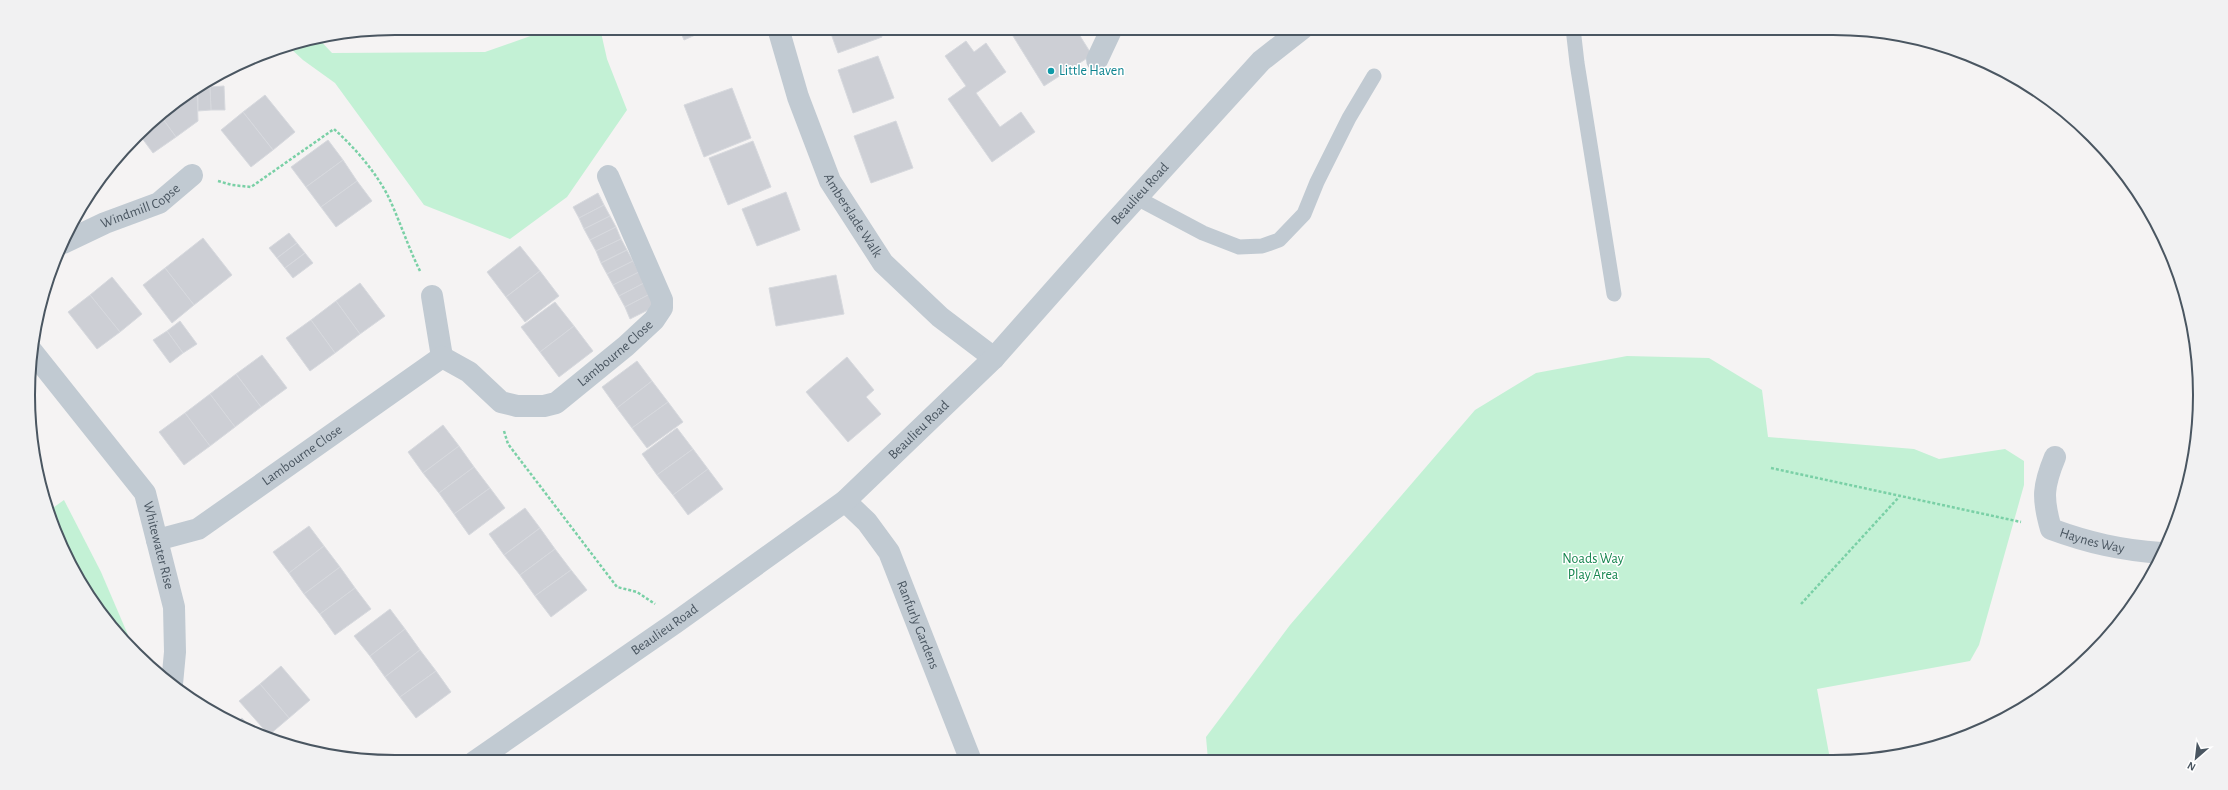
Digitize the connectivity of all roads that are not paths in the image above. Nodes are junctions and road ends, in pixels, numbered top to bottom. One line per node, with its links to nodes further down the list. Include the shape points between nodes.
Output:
1 (780, 35): 15 (street, Amberslade Walk, via 798,97 830,181 883,263 940,317)
2 (1109, 35): 5 (street)
3 (1294, 35): 9 (street, Beaulieu Road, via 1261,61)
4 (1574, 35): 11 (lane)
5 (1097, 60)
6 (1374, 76): 9 (lane, via 1349,118 1304,214 1279,240 1262,246 1239,247 1203,233)
7 (192, 175): 10 (street, Windmill Copse, via 158,203 105,222)
8 (608, 176): 13 (street, Lambourne Close, via 662,300 662,308 654,320 556,403 532,407 502,402 469,372)
9 (1137, 198): 15 (street, Beaulieu Road)
10 (70, 239)
11 (1614, 294)
12 (432, 296): 13 (street)
13 (442, 357): 18 (street, Lambourne Close, via 198,529)
14 (37, 358): 18 (street, Whitewater Rise, via 145,493)
15 (994, 358): 17 (street, Beaulieu Road)
16 (2056, 457): 19 (street, Haynes Way, via 2046,479 2044,504 2050,529 2095,544)
17 (845, 501): 21 (street, Beaulieu Road); 22 (street, Ranfurly Gardens, via 867,522 889,552)
18 (157, 540): 20 (street, Whitewater Rise, via 174,607)
19 (2157, 553)
20 (173, 678)
21 (484, 755)
22 (969, 755)

